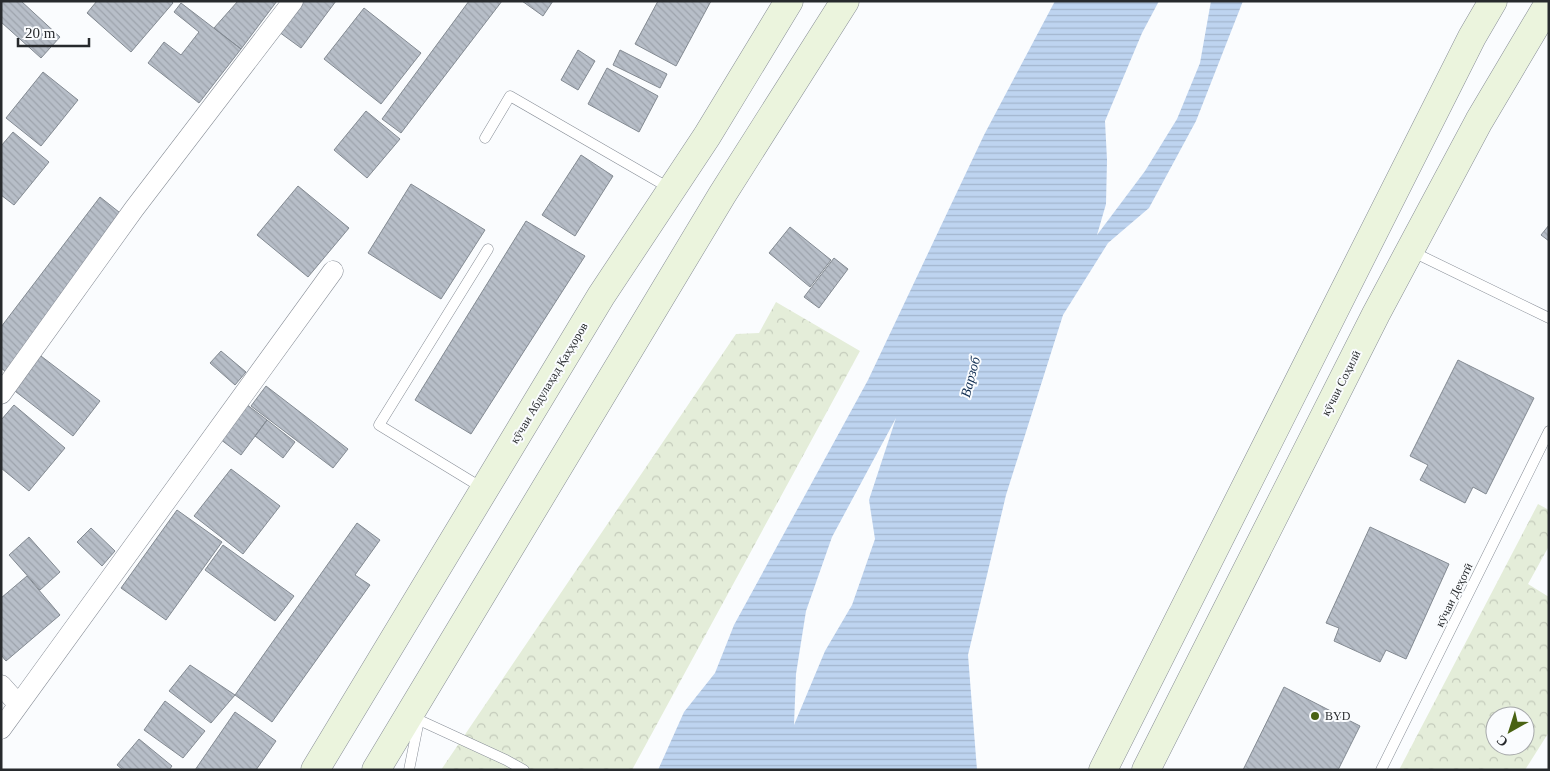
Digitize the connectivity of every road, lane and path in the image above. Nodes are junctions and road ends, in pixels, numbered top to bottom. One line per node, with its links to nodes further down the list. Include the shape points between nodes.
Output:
1 (293, 1): 12 (street, via 134,209)
2 (845, 1): 19 (main road, via 722,195)
3 (1493, 1): 22 (main road)
4 (1549, 3): 9 (main road, кӯчаи Соҳилӣ, via 1479,121)
5 (786, 4): 7 (main road, кӯчаи Абдулаҳад Қаҳҳоров)
6 (485, 138): 7 (lane, via 510,96)
7 (672, 190): 14 (main road, кӯчаи Абдулаҳад Қаҳҳоров, via 601,296)
8 (488, 249): 14 (lane, via 379,425)
9 (1410, 250): 11 (lane); 23 (main road, кӯчаи Соҳилӣ)
10 (333, 271): 16 (street)
11 (1549, 318)
12 (1, 394)
13 (1549, 431): 24 (lane, кӯчаи Деҳотӣ)
14 (485, 489): 18 (main road, кӯчаи Абдулаҳад Қаҳҳоров)
15 (1, 685): 16 (street)
16 (18, 704): 17 (street)
17 (1, 729)
18 (315, 770)
19 (376, 770)
20 (409, 770): 21 (lane, via 419,720)
21 (524, 770)
22 (1103, 770)
23 (1146, 770)
24 (1381, 770)

